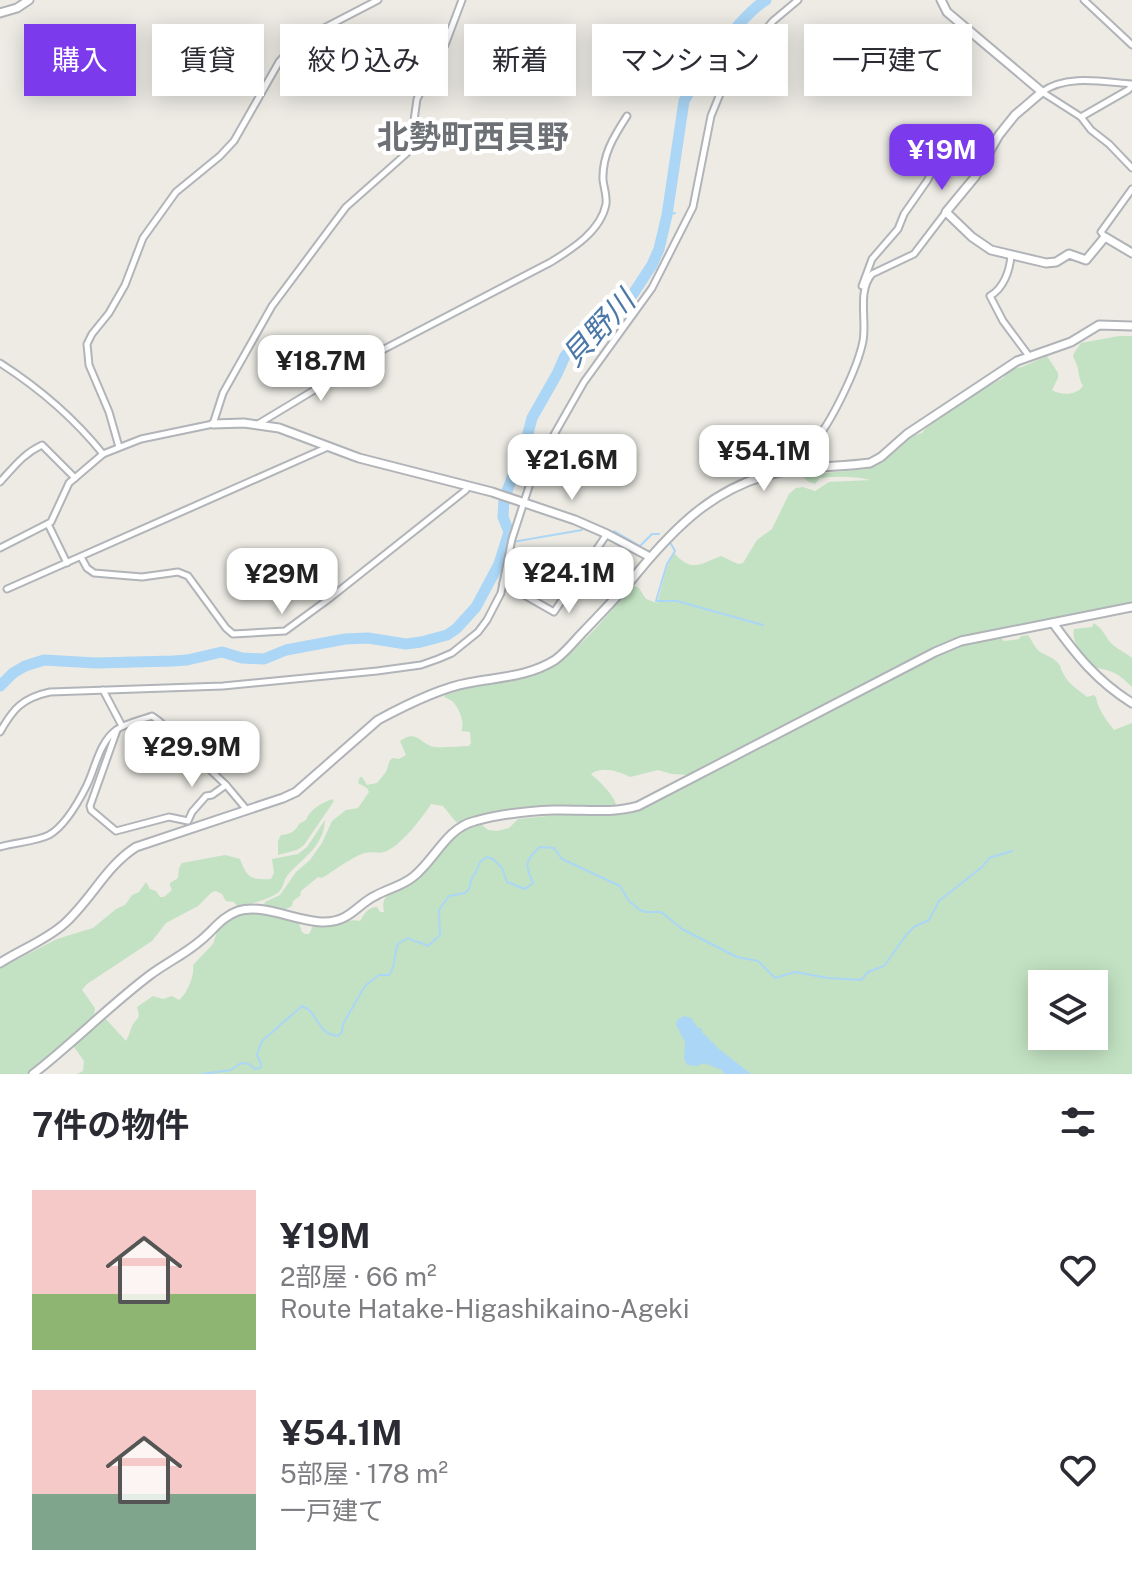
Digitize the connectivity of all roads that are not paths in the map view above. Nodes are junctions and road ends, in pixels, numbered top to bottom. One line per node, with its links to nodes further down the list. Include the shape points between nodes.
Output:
1 (29, 0): 7 (main road)
2 (378, 0): 26 (street, via 292,47 234,141 176,192 143,238 125,285 87,348)
3 (462, 0): 24 (street, via 417,99 407,153 346,207 272,306 223,393)
4 (798, 0): 33 (street, via 753,44 722,89 687,221 652,288 579,391 535,468)
5 (941, 0): 10 (main road, via 947,12)
6 (1084, 0): 8 (street)
7 (0, 13)
8 (1132, 45)
9 (1132, 85): 10 (street, via 1076,81); 12 (street)
10 (1042, 92): 12 (street); 13 (main road, via 1015,115)
11 (627, 116): 25 (street, via 606,154 606,206 579,244 369,357)
12 (1081, 117): 14 (street)
13 (981, 164): 16 (main road); 20 (street, via 961,151 944,149 901,224 872,259)
14 (1132, 168)
15 (1132, 189): 17 (street, via 1101,232)
16 (946, 212): 19 (main road, via 985,246); 20 (street, via 914,254 872,274)
17 (1105, 237): 18 (main road); 19 (main road, via 1086,260 1069,254 1051,264)
18 (1132, 253)
19 (1011, 255): 22 (street, via 1005,279 990,296)
20 (864, 291): 29 (street, via 862,344 833,414 813,443)
21 (1132, 326): 22 (main road, via 1099,325 1071,342)
22 (1029, 356): 29 (main road, via 870,463)
23 (0, 363): 28 (street, via 53,402)
24 (213, 424): 25 (main road); 26 (street)
25 (258, 424): 27 (main road)
26 (119, 447): 28 (street)
27 (328, 447): 32 (main road); 37 (street)
28 (103, 454): 30 (street)
29 (780, 472): 38 (main road, via 715,498 682,522)
30 (75, 478): 31 (street, via 42,445 20,459); 34 (street)
31 (0, 482)
32 (469, 486): 33 (main road); 37 (street, via 330,598 277,633 233,634 188,576 178,572 142,577 94,573)
33 (524, 502): 35 (main road); 40 (street)
34 (48, 524): 36 (street); 39 (street)
35 (607, 534): 38 (main road); 40 (street, via 554,612)
36 (0, 548)
37 (81, 557): 39 (street)
38 (650, 557): 49 (main road, via 557,658 520,675 453,687 390,714 296,792)
39 (67, 563): 41 (street)
40 (503, 583): 44 (street, via 478,632 452,653 421,665 223,686)
41 (7, 589)
42 (1132, 607): 43 (main road)
43 (1053, 623): 45 (main road, via 1094,675); 52 (main road, via 961,641 935,652 638,806 552,810 470,822 406,883 375,895 336,921 255,909 235,912 117,1001)
44 (103, 690): 46 (street); 47 (street, via 35,695 9,716)
45 (1132, 703)
46 (120, 728): 48 (street, via 152,716); 48 (street, via 90,806 116,831 169,817 188,821 201,800); 50 (street, via 108,738 62,823 47,836)
47 (0, 732)
48 (226, 785): 49 (street)
49 (247, 810): 51 (main road, via 150,840 126,853 64,924)
50 (0, 847)
51 (0, 963)
52 (33, 1074)

